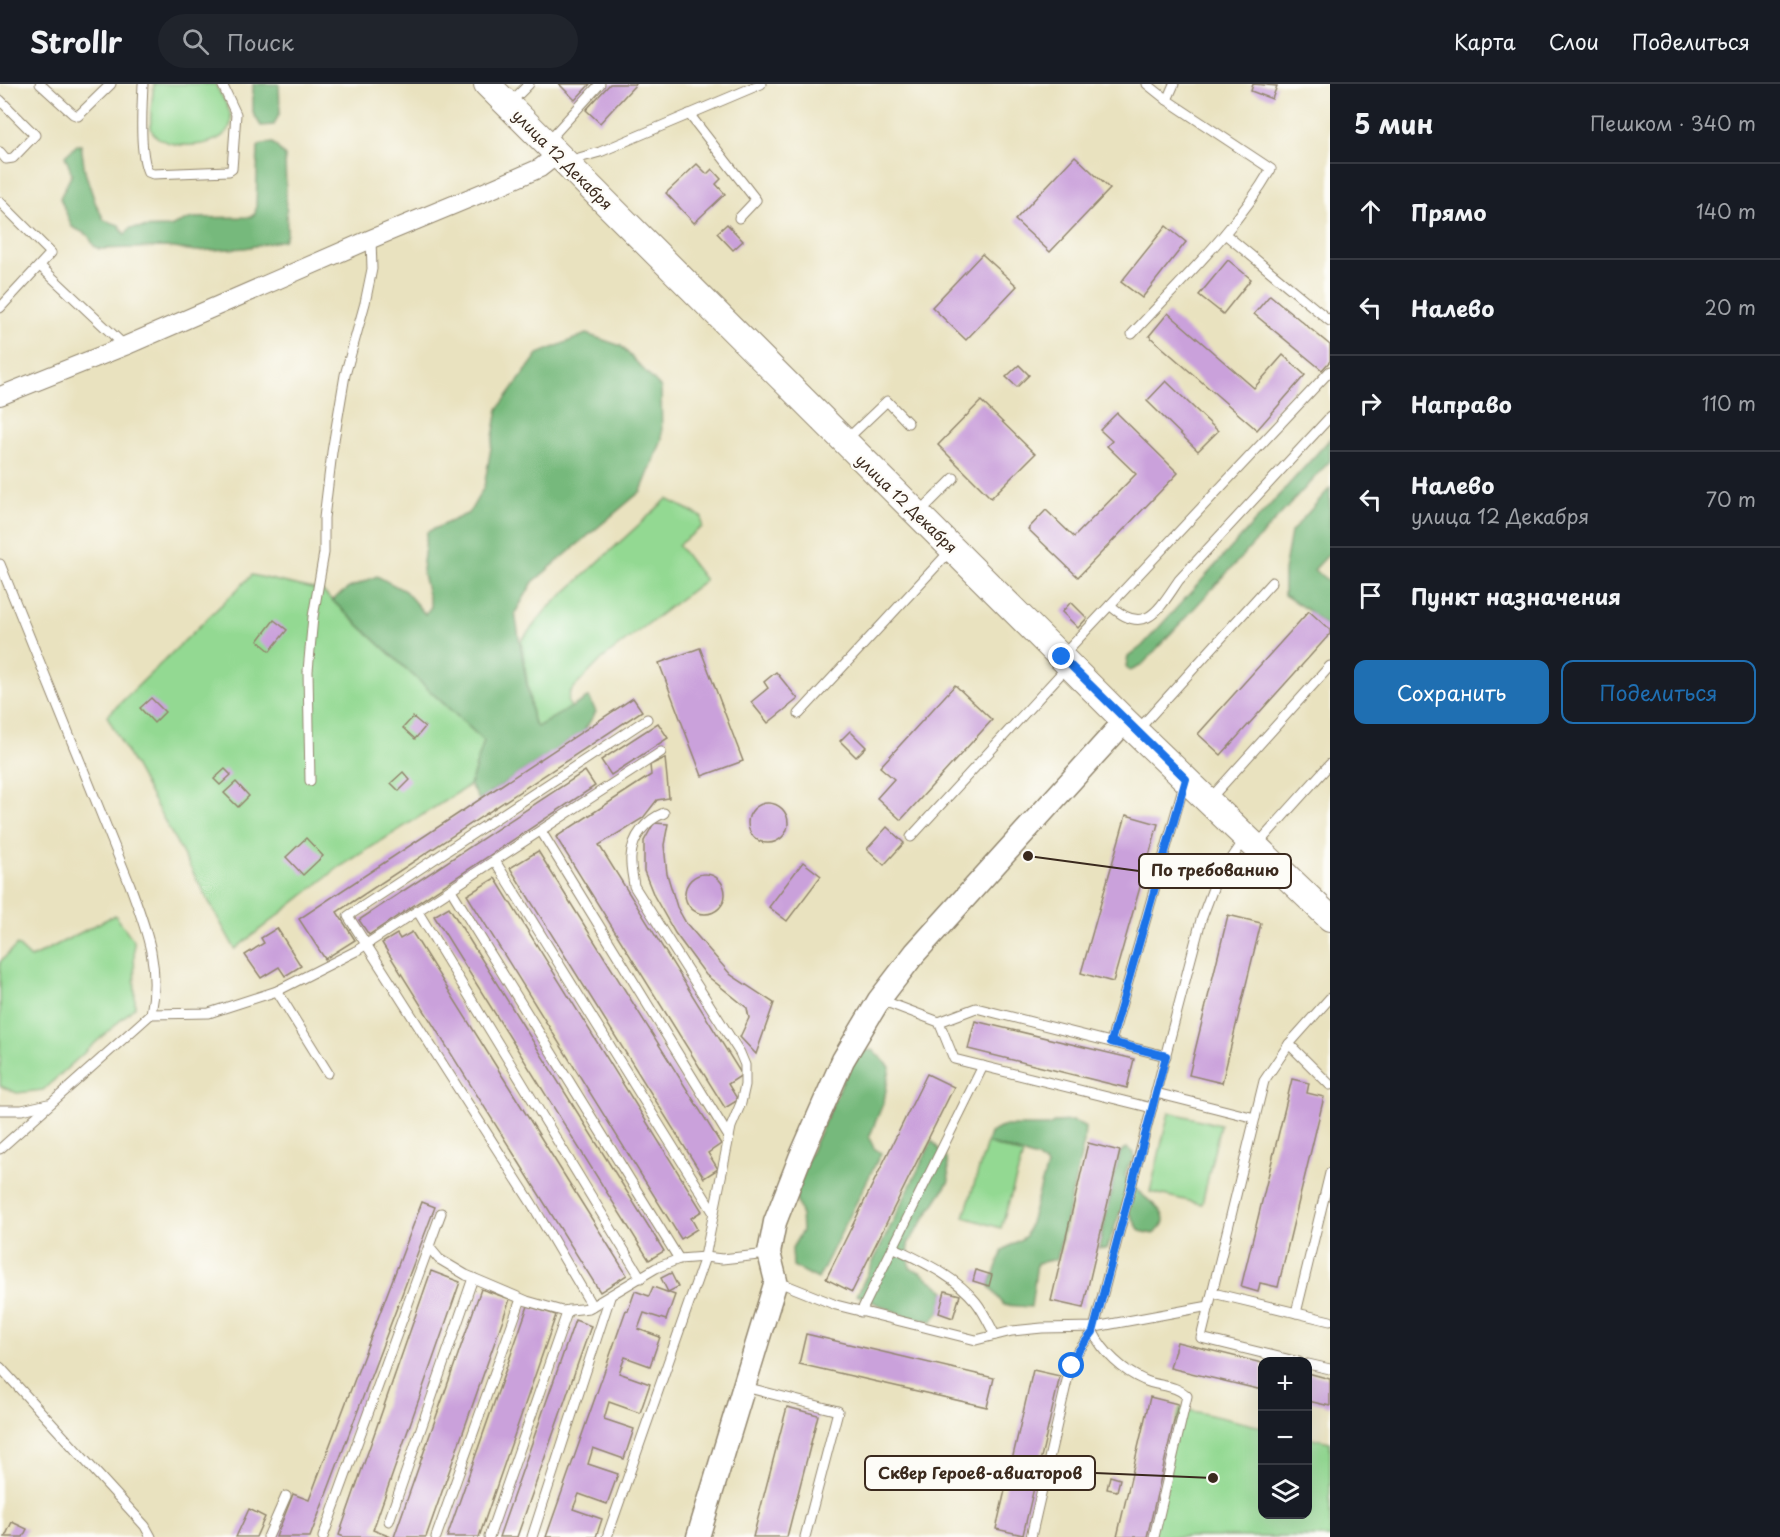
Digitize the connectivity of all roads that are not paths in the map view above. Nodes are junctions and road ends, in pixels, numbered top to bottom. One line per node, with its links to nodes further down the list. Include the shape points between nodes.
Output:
1 (40, 84): 10 (lane, via 78,116)
2 (142, 84): 3 (lane, via 144,160 148,172 153,174 232,169 236,114)
3 (222, 84)
4 (487, 84): 13 (main road, улица 12 Декабря)
5 (529, 84): 13 (lane)
6 (600, 84): 16 (lane)
7 (761, 84): 14 (lane)
8 (1147, 84): 11 (lane)
9 (1174, 84): 11 (lane)
10 (108, 85)
11 (1167, 100): 19 (lane, via 1271,169 1255,197)
12 (0, 102): 15 (lane, via 35,135 13,158 6,159)
13 (508, 105): 16 (main road, улица 12 Декабря)
14 (689, 114): 16 (lane, via 600,152); 18 (lane, via 756,200)
15 (0, 152)
16 (556, 153): 20 (street, via 540,168); 30 (main road, улица 12 Декабря)
17 (0, 202): 21 (lane, via 51,253)
18 (739, 218)
19 (1225, 234): 23 (lane); 24 (lane)
20 (371, 239): 25 (street); 45 (lane, via 372,269 345,375 324,518 324,553 308,671)
21 (40, 266): 22 (lane); 25 (lane)
22 (0, 308)
23 (1330, 321)
24 (1132, 334)
25 (125, 346): 27 (street)
26 (1330, 371): 36 (lane)
27 (0, 396)
28 (1330, 417): 36 (lane, via 1179,580 1155,613 1144,620 1133,620 1121,616)
29 (908, 423): 30 (lane, via 887,401)
30 (844, 442): 32 (main road, улица 12 Декабря)
31 (954, 478): 32 (lane)
32 (918, 514): 33 (main road, улица 12 Декабря)
33 (952, 548): 37 (main road, улица 12 Декабря); 39 (lane)
34 (0, 564): 59 (lane, via 149,938 155,993)
35 (1272, 582): 41 (lane)
36 (1110, 605): 37 (lane)
37 (1065, 661): 41 (main road, улица 12 Декабря); 49 (lane)
38 (1330, 666): 46 (lane)
39 (799, 714)
40 (647, 719): 55 (lane, via 348,916)
41 (1131, 726): 44 (main road, улица 12 Декабря); 58 (street, via 915,953)
42 (661, 752): 48 (lane)
43 (1330, 764): 50 (lane)
44 (1186, 779): 46 (main road, улица 12 Декабря); 61 (lane)
45 (310, 781)
46 (1209, 800): 50 (main road, улица 12 Декабря)
47 (664, 813): 72 (lane, via 653,817 637,835 631,856 634,886 745,1065 745,1085)
48 (541, 831): 51 (lane); 72 (lane)
49 (911, 837)
50 (1251, 842): 54 (main road, улица 12 Декабря); 63 (lane, via 1215,883 1201,920)
51 (495, 861): 52 (lane); 76 (lane)
52 (451, 890): 53 (lane); 81 (lane)
53 (418, 912): 55 (lane); 83 (lane)
54 (1330, 918)
55 (367, 944): 56 (lane); 88 (lane)
56 (277, 991): 59 (lane, via 209,1013); 65 (lane)
57 (1330, 998): 62 (lane)
58 (879, 1000): 60 (lane); 79 (street, via 843,1060 800,1158 775,1222)
59 (151, 1014): 68 (lane)
60 (939, 1022): 61 (lane, via 976,1008); 64 (lane, via 954,1059)
61 (1111, 1042): 63 (lane)
62 (1289, 1044): 66 (lane); 71 (lane, via 1264,1082)
63 (1166, 1056): 67 (lane)
64 (983, 1066): 69 (lane); 78 (lane)
65 (328, 1073)
66 (1330, 1085)
67 (1156, 1093): 69 (lane); 71 (lane)
68 (48, 1104): 70 (lane); 73 (lane)
69 (1152, 1108): 94 (lane)
70 (0, 1110)
71 (1255, 1118): 85 (lane)
72 (729, 1137): 76 (lane)
73 (0, 1149)
74 (1330, 1173): 92 (lane)
75 (441, 1213): 77 (lane)
76 (714, 1213): 80 (lane)
77 (429, 1247): 82 (lane, via 439,1258); 105 (lane)
78 (893, 1247): 91 (lane); 95 (lane, via 938,1270 964,1289)
79 (769, 1253): 80 (lane); 84 (street)
80 (705, 1257): 81 (lane); 109 (lane)
81 (679, 1259): 83 (lane)
82 (472, 1278): 87 (lane); 102 (lane)
83 (641, 1278): 86 (lane)
84 (776, 1281): 91 (lane); 100 (street)
85 (1212, 1293): 89 (lane); 92 (lane)
86 (610, 1297): 88 (lane); 108 (lane)
87 (521, 1299): 90 (lane); 106 (lane)
88 (592, 1306): 90 (lane)
89 (1209, 1306): 94 (lane); 96 (lane, via 1201,1338)
90 (568, 1310): 107 (lane)
91 (861, 1312): 95 (lane, via 976,1340)
92 (1296, 1313): 93 (lane)
93 (1330, 1321)
94 (1094, 1329): 95 (lane, via 1042,1328); 112 (lane, via 1076,1354 1068,1376); 113 (lane, via 1102,1349 1122,1365 1144,1380 1180,1390 1187,1396)
95 (995, 1335)
96 (1279, 1357)
97 (1312, 1365): 99 (lane)
98 (0, 1367): 103 (lane)
99 (1330, 1369)
100 (745, 1387): 110 (street); 111 (lane, via 838,1411)
101 (286, 1496): 104 (lane)
102 (389, 1521)
103 (151, 1537)
104 (268, 1537)
105 (323, 1537)
106 (436, 1537)
107 (489, 1537)
108 (532, 1537)
109 (607, 1537)
110 (698, 1537)
111 (806, 1537)
112 (1031, 1537)
113 (1154, 1537)

